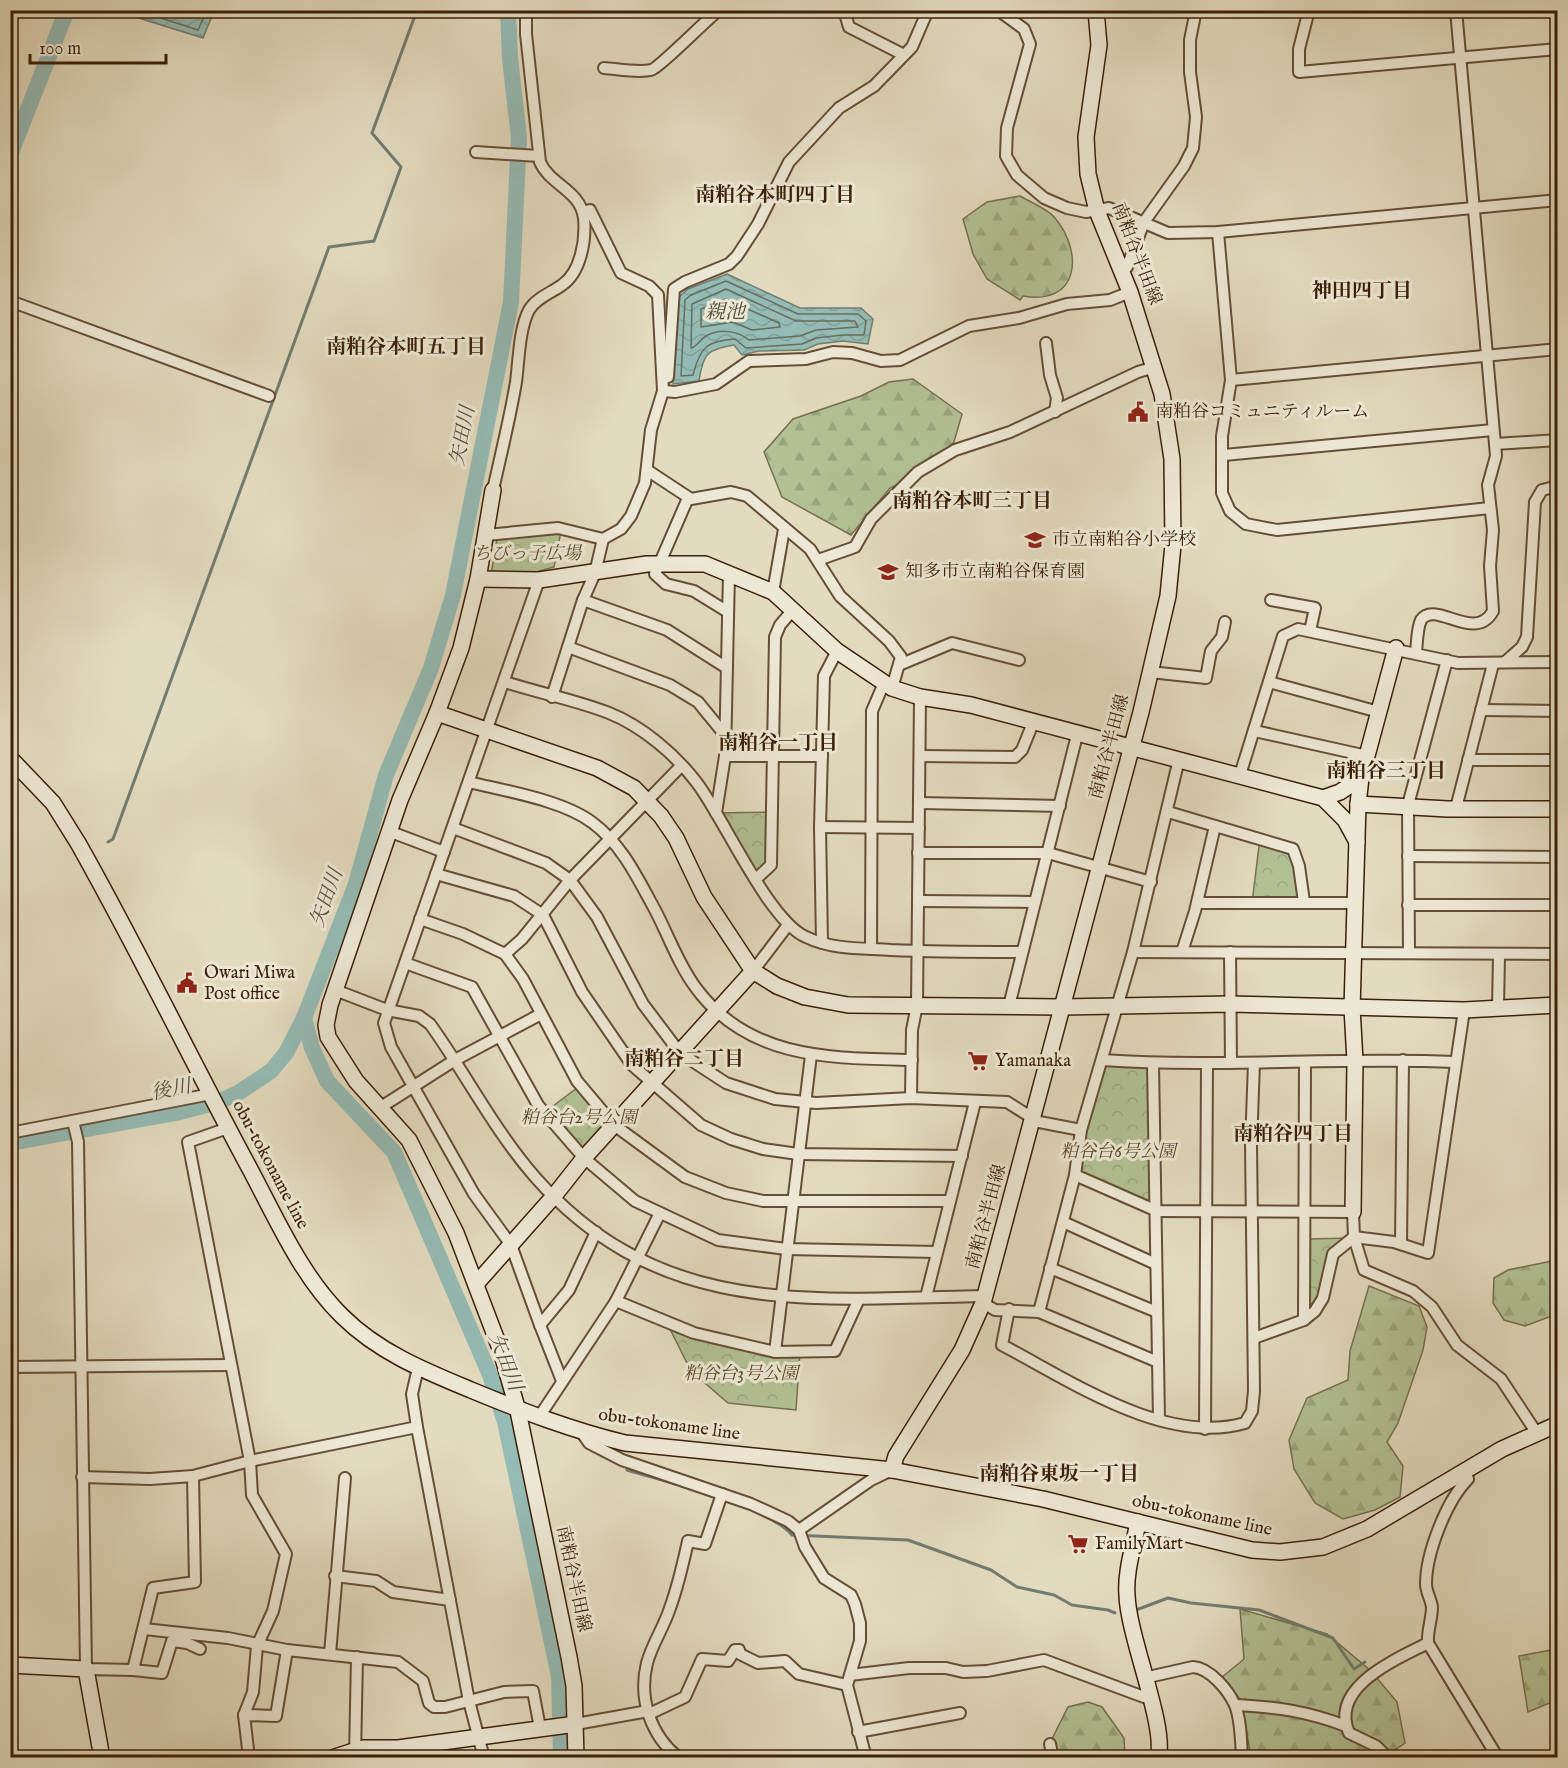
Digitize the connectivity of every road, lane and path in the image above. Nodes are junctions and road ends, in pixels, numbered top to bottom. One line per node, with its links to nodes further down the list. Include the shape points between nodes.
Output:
1 (526, 10): 15 (street)
2 (719, 10): 13 (street, via 659,66 650,70)
3 (844, 10): 11 (street, via 849,27)
4 (928, 10): 11 (street, via 918,38)
5 (998, 10): 18 (street, via 1024,29 1030,44 1007,128 1006,156 1026,183 1050,201 1086,212)
6 (1096, 10): 18 (street, 南粕谷半田線, via 1099,45 1086,154)
7 (1196, 10): 20 (street, via 1190,40 1196,117 1193,148)
8 (1309, 10): 12 (street, via 1301,38 1299,72)
9 (1455, 10): 12 (street)
10 (1557, 49): 12 (street)
11 (904, 56): 30 (street, via 874,86 839,108 802,145 775,184 748,240 729,264 674,289 668,381)
12 (1460, 58): 17 (street)
13 (603, 68)
14 (476, 152): 15 (street)
15 (535, 156): 19 (street, via 545,172 572,194)
16 (1557, 200): 17 (street)
17 (1473, 207): 21 (street); 27 (street)
18 (1097, 211): 20 (street, via 1109,208); 22 (street, 南粕谷半田線)
19 (583, 212): 30 (street, via 590,210 621,273 649,285 658,295); 39 (street, via 577,268 564,284 535,303 526,318)
20 (1144, 222): 21 (street, via 1168,233); 22 (street)
21 (1218, 232): 29 (street)
22 (1122, 271): 23 (street, 南粕谷半田線)
23 (1130, 292): 28 (street, 南粕谷半田線); 30 (street, via 1110,300 1067,304 1019,318 969,326 900,360 881,361 852,352 833,352 806,359 749,361 716,384 675,392)
24 (10, 301): 31 (street)
25 (1046, 343): 32 (street, via 1057,398)
26 (1557, 349): 27 (street)
27 (1486, 357): 29 (street); 33 (street)
28 (1155, 367): 32 (street); 69 (street, 南粕谷半田線, via 1170,440 1174,518 1168,596)
29 (1231, 380): 36 (street, via 1222,436)
30 (663, 389): 37 (street, via 651,430)
31 (269, 396)
32 (1055, 412): 45 (street, via 955,450 918,472 871,519 855,547)
33 (1493, 430): 35 (street); 36 (street)
34 (1557, 441): 35 (street)
35 (1495, 444): 41 (street, via 1496,456 1488,485)
36 (1224, 455): 41 (street, via 1220,475 1226,505 1240,520 1257,528 1300,528)
37 (647, 470): 40 (street); 44 (street, via 642,494 631,516 621,529)
38 (1557, 486): 64 (street, via 1542,490 1535,502 1527,637)
39 (493, 490): 43 (street, 南粕谷半田線)
40 (688, 498): 42 (street, via 731,492 747,496); 46 (street)
41 (1490, 508): 61 (street, via 1493,611 1476,623 1456,622 1435,614 1426,616 1421,621)
42 (784, 529): 45 (street); 51 (street)
43 (486, 535): 44 (street, via 558,528); 49 (street, 南粕谷半田線)
44 (603, 539): 47 (street)
45 (818, 560): 67 (street, via 840,596 889,641 901,657)
46 (658, 564): 47 (street); 48 (street, via 705,564); 55 (street, via 655,574 666,584 694,591)
47 (595, 573): 50 (street); 52 (street)
48 (729, 573): 51 (street); 55 (street)
49 (478, 579): 50 (street); 78 (street, 南粕谷半田線)
50 (539, 580): 70 (street)
51 (773, 592): 54 (street)
52 (583, 600): 58 (street); 68 (street, via 667,630)
53 (1271, 600): 57 (street, via 1315,609)
54 (792, 611): 60 (street); 85 (street, via 775,637)
55 (728, 612): 68 (street)
56 (1225, 622): 69 (street, via 1222,637 1211,651 1206,678)
57 (1310, 631): 59 (street); 71 (street, via 1298,629 1283,636)
58 (568, 647): 73 (street); 82 (street, via 670,685 698,702)
59 (1396, 648): 61 (street); 77 (street)
60 (837, 651): 72 (street); 87 (street, via 824,676)
61 (1416, 652): 63 (street)
62 (1019, 660): 67 (street, via 952,643)
63 (1447, 660): 66 (street); 102 (street)
64 (1505, 662): 65 (street); 66 (street)
65 (1557, 662)
66 (1493, 664): 75 (street)
67 (899, 665): 72 (street)
68 (727, 668): 82 (street)
69 (1150, 672): 84 (street, 南粕谷半田線)
70 (505, 682): 73 (street); 81 (street)
71 (1269, 682): 77 (street); 80 (street)
72 (888, 686): 74 (street); 111 (street, via 872,711)
73 (552, 697): 94 (street, via 610,714 641,732)
74 (920, 697): 79 (street, via 970,705); 88 (street)
75 (1481, 710): 76 (street); 93 (street)
76 (1557, 711)
77 (1379, 712): 89 (street)
78 (437, 713): 81 (street); 113 (street, 南粕谷半田線, via 414,764)
79 (1033, 723): 83 (street); 88 (street, via 1015,757)
80 (1254, 731): 89 (street); 95 (street)
81 (486, 732): 97 (street); 99 (street, via 597,768 620,778)
82 (725, 735): 86 (street)
83 (1077, 735): 84 (street); 103 (street)
84 (1130, 748): 91 (street); 121 (street, 南粕谷半田線)
85 (775, 755): 86 (street); 87 (street); 123 (street, via 771,865)
86 (725, 756): 107 (street)
87 (822, 756): 109 (street)
88 (920, 756): 100 (street)
89 (1367, 756): 96 (street)
90 (10, 758): 179 (street, obu-tokoname line, via 53,803 78,843)
91 (1179, 759): 95 (street); 106 (street)
92 (1557, 759): 93 (street)
93 (1468, 760): 104 (street)
94 (681, 765): 99 (street); 107 (street)
95 (1240, 775): 98 (street)
96 (1361, 778): 98 (street); 101 (street)
97 (469, 782): 110 (street); 114 (street, via 571,811 592,822)
98 (1323, 798): 115 (street, via 1345,820)
99 (648, 801): 114 (street); 149 (street, via 676,838 704,897)
100 (920, 803): 103 (street); 112 (street)
101 (1358, 804): 102 (street); 115 (street)
102 (1408, 805): 104 (street); 119 (street)
103 (1060, 806): 118 (street)
104 (1456, 808): 105 (street)
105 (1557, 808)
106 (1168, 812): 108 (street); 125 (street)
107 (716, 813): 123 (street)
108 (1215, 826): 128 (street, via 1293,849); 129 (street)
109 (820, 827): 111 (street); 136 (street)
110 (453, 828): 116 (street); 124 (street, via 546,863)
111 (872, 828): 112 (street); 137 (street)
112 (919, 828): 117 (street)
113 (391, 832): 116 (street); 150 (street, 南粕谷半田線)
114 (611, 839): 124 (street); 160 (street, via 627,858 697,989)
115 (1357, 842): 130 (street)
116 (444, 852): 122 (street)
117 (918, 853): 118 (street); 126 (street)
118 (1048, 853): 121 (street); 127 (street)
119 (1408, 856): 120 (street); 131 (street)
120 (1557, 856)
121 (1098, 868): 125 (street); 156 (street, 南粕谷半田線)
122 (436, 874): 133 (street, via 514,896); 134 (street)
123 (756, 879): 135 (street)
124 (570, 880): 133 (street); 164 (street, via 597,917 643,1004)
125 (1151, 882): 140 (street)
126 (919, 901): 127 (street); 138 (street)
127 (1033, 902): 139 (street)
128 (1304, 902): 129 (street); 130 (street)
129 (1197, 903): 141 (street)
130 (1355, 903): 143 (street)
131 (1408, 905): 132 (street); 144 (street)
132 (1557, 905)
133 (543, 915): 145 (street); 177 (street, via 582,992 607,1031)
134 (420, 919): 145 (street); 148 (street)
135 (788, 925): 136 (street, via 806,938); 149 (street)
136 (822, 943): 137 (street)
137 (871, 949): 138 (street)
138 (918, 952): 139 (street); 152 (street)
139 (1022, 952): 154 (street)
140 (1133, 952): 141 (street); 155 (street)
141 (1182, 952): 142 (street)
142 (1230, 952): 143 (street); 151 (street)
143 (1354, 953): 144 (street); 157 (street)
144 (1408, 953): 146 (street)
145 (505, 954): 162 (street)
146 (1498, 954): 147 (street); 158 (street)
147 (1557, 954)
148 (405, 963): 159 (street); 163 (street, via 472,987)
149 (753, 971): 152 (street, via 805,998 848,1005); 160 (street)
150 (335, 990): 159 (street); 183 (street, 南粕谷半田線, via 326,1025 328,1037 356,1081)
151 (1230, 1004): 155 (street); 157 (street); 174 (street)
152 (917, 1005): 154 (street); 167 (street)
153 (1557, 1005): 158 (street)
154 (1009, 1006): 156 (street)
155 (1117, 1006): 156 (street); 168 (street)
156 (1061, 1007): 184 (street, 南粕谷半田線)
157 (1352, 1008): 161 (street); 170 (street)
158 (1498, 1008): 161 (street)
159 (387, 1010): 166 (street, via 419,1016); 178 (street, via 385,1032)
160 (717, 1010): 164 (street); 165 (street, via 740,1028 776,1046)
161 (1464, 1010): 172 (street)
162 (541, 1014): 163 (street); 186 (street, via 577,1081)
163 (500, 1036): 166 (street); 192 (street, via 538,1105)
164 (680, 1053): 177 (street); 181 (street, via 741,1089)
165 (811, 1055): 167 (street); 181 (street)
166 (454, 1060): 178 (street); 194 (street, via 487,1116)
167 (912, 1060): 180 (street)
168 (1102, 1060): 176 (street); 188 (street)
169 (1404, 1060): 170 (street); 172 (street); 207 (street)
170 (1355, 1061): 171 (street); 200 (street)
171 (1305, 1062): 175 (street); 202 (street)
172 (1455, 1062): 207 (street, via 1428,1252)
173 (1207, 1063): 174 (street); 176 (street); 198 (street)
174 (1231, 1063): 175 (street)
175 (1254, 1063): 199 (street)
176 (1153, 1064): 197 (street)
177 (652, 1082): 186 (street); 190 (street, via 701,1125 763,1149)
178 (413, 1086): 183 (street); 206 (street, via 474,1194)
179 (211, 1094): 185 (street); 187 (street, obu-tokoname line)
180 (911, 1098): 181 (street); 182 (street)
181 (804, 1102): 190 (street)
182 (975, 1102): 184 (street, via 1007,1102); 191 (street)
183 (381, 1107): 213 (street, 南粕谷半田線, via 409,1140 456,1233)
184 (1034, 1120): 188 (street); 217 (street, 南粕谷半田線)
185 (74, 1121): 189 (street); 228 (street, via 78,1142)
186 (614, 1125): 192 (street); 195 (street, via 691,1179 738,1196)
187 (228, 1128): 227 (street, via 188,1142); 230 (street, obu-tokoname line, via 305,1269 342,1316 374,1342)
188 (1081, 1130): 193 (street)
189 (10, 1133)
190 (798, 1154): 191 (street); 195 (street)
191 (962, 1156): 196 (street)
192 (584, 1158): 194 (street); 201 (street, via 635,1201)
193 (1075, 1175): 197 (street); 203 (street)
194 (554, 1196): 204 (street); 206 (street)
195 (792, 1201): 196 (street); 208 (street)
196 (950, 1201): 209 (street)
197 (1157, 1211): 198 (street); 211 (street)
198 (1206, 1211): 199 (street); 237 (street)
199 (1254, 1212): 202 (street); 224 (street)
200 (1353, 1212): 202 (street); 205 (street)
201 (660, 1213): 208 (street, via 718,1240); 210 (street)
202 (1303, 1213): 222 (street)
203 (1063, 1222): 211 (street); 212 (street)
204 (596, 1233): 210 (street); 223 (street, via 569,1290)
205 (1354, 1237): 207 (street); 222 (street, via 1333,1254 1323,1298); 238 (street, via 1364,1270 1413,1291 1432,1307 1462,1350 1501,1379)
206 (511, 1245): 213 (street); 223 (street)
207 (1401, 1245)
208 (786, 1249): 209 (street); 215 (street)
209 (937, 1252): 214 (street)
210 (638, 1260): 215 (street, via 691,1281); 218 (street)
211 (1156, 1264): 221 (street)
212 (1050, 1268): 220 (street); 221 (street)
213 (476, 1284): 232 (street, 南粕谷半田線, via 501,1351)
214 (926, 1297): 216 (street); 217 (street)
215 (781, 1298): 216 (street); 225 (street)
216 (859, 1299): 225 (street, via 835,1351)
217 (984, 1299): 219 (street, via 995,1310); 243 (street, 南粕谷半田線, via 962,1350 896,1456)
218 (616, 1301): 225 (street, via 694,1333); 231 (street)
219 (1009, 1309): 220 (street); 234 (street, via 1002,1345 1123,1408)
220 (1039, 1312): 226 (street)
221 (1157, 1312): 226 (street)
222 (1304, 1320): 224 (street)
223 (540, 1325): 231 (street)
224 (1254, 1338): 237 (street, via 1252,1412 1245,1424)
225 (775, 1352)
226 (1158, 1362): 234 (street)
227 (230, 1365): 228 (street); 242 (street)
228 (81, 1366): 229 (street); 246 (street)
229 (10, 1367)
230 (418, 1368): 232 (street, obu-tokoname line); 236 (street, via 412,1394)
231 (561, 1381): 233 (street)
232 (515, 1409): 233 (street, obu-tokoname line); 271 (street, 南粕谷半田線, via 572,1676)
233 (539, 1417): 239 (street, obu-tokoname line)
234 (1159, 1419): 237 (street)
235 (1557, 1424): 238 (street, obu-tokoname line)
236 (417, 1427): 242 (street); 252 (street)
237 (1205, 1429)
238 (1536, 1432): 244 (street, obu-tokoname line)
239 (582, 1433): 240 (street, obu-tokoname line); 241 (street, via 589,1443)
240 (625, 1443): 241 (street); 243 (street, obu-tokoname line)
241 (622, 1460): 248 (street)
242 (250, 1461): 245 (street); 255 (street, via 252,1495 286,1554 273,1611)
243 (892, 1470): 249 (street, obu-tokoname line, via 1043,1498); 250 (street)
244 (1465, 1472): 249 (street, obu-tokoname line, via 1367,1529 1323,1547 1280,1552 1252,1550); 254 (street, via 1468,1479 1458,1489 1430,1550 1426,1584 1432,1604)
245 (193, 1476): 246 (street); 253 (street, via 195,1582 153,1588)
246 (82, 1477): 261 (street)
247 (345, 1478): 251 (street)
248 (722, 1494): 250 (street, via 775,1515); 268 (street, via 705,1544 688,1541 670,1610 647,1663 644,1688)
249 (1138, 1522): 263 (street, via 1126,1593)
250 (799, 1530): 264 (street, via 824,1578 851,1595 855,1604 860,1641)
251 (335, 1576): 252 (street, via 376,1581 393,1592); 258 (street)
252 (450, 1600): 266 (street)
253 (144, 1629): 255 (street, via 228,1638); 262 (street)
254 (1428, 1643): 272 (street, via 1350,1693 1344,1707); 292 (street)
255 (257, 1646): 257 (street); 270 (street, via 253,1692)
256 (200, 1649): 262 (street, via 172,1641 162,1673)
257 (287, 1650): 258 (street); 270 (street, via 276,1716)
258 (330, 1654): 259 (street)
259 (357, 1657): 266 (street, via 398,1662 423,1681 429,1703 434,1707); 280 (street)
260 (10, 1665): 261 (street)
261 (86, 1669): 262 (street); 282 (street)
262 (133, 1670)
263 (1144, 1678): 267 (street, via 1202,1668); 281 (street, via 1157,1725)
264 (849, 1680): 265 (street, via 909,1668 987,1671 1044,1660); 268 (street, via 799,1674 785,1661 758,1663 735,1650 728,1661 702,1659 685,1697); 274 (street)
265 (1144, 1697)
266 (469, 1701): 273 (street, via 504,1692 533,1691); 275 (street)
267 (1235, 1706): 272 (street, via 1308,1712); 290 (street)
268 (649, 1713): 271 (street); 287 (street, via 657,1737)
269 (960, 1713): 274 (street)
270 (244, 1715): 283 (street)
271 (574, 1723): 273 (street); 286 (street, 南粕谷半田線)
272 (1346, 1726): 291 (street, via 1348,1732 1376,1746)
273 (544, 1727): 275 (street)
274 (858, 1732): 288 (street)
275 (477, 1737): 279 (street); 285 (street)
276 (10, 1739): 278 (street)
277 (1050, 1744): 289 (street)
278 (10, 1747)
279 (399, 1753): 280 (street)
280 (355, 1754): 284 (street)
281 (1159, 1757)
282 (102, 1758)
283 (249, 1758)
284 (332, 1758)
285 (484, 1758)
286 (576, 1758)
287 (679, 1758)
288 (866, 1758)
289 (1053, 1758)
290 (1242, 1758)
291 (1388, 1758)
292 (1498, 1758)

